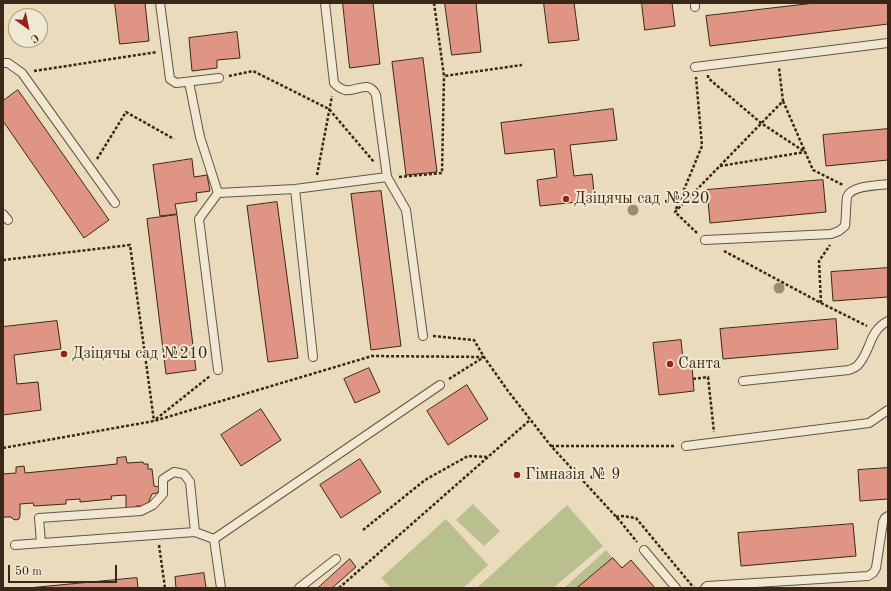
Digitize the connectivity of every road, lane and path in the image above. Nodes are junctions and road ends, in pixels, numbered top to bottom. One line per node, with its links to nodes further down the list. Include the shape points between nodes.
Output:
1 (160, 3): 5 (lane)
2 (325, 3): 15 (lane)
3 (434, 3): 12 (path)
4 (888, 43): 6 (lane)
5 (165, 50): 11 (path); 14 (lane, via 170,78 176,83)
6 (777, 57): 9 (lane); 16 (path)
7 (3, 64): 11 (lane, via 8,62)
8 (522, 65): 12 (path)
9 (706, 65): 10 (lane); 18 (path, via 708,78)
10 (695, 67): 30 (path, via 702,146)
11 (22, 73): 22 (lane)
12 (444, 76): 23 (path, via 442,174)
13 (218, 78): 14 (lane); 17 (path, via 253,71)
14 (189, 82): 28 (lane, via 200,137)
15 (334, 83): 17 (path); 23 (lane, via 342,90 368,87 374,90)
16 (783, 100): 18 (path); 20 (path)
17 (329, 109): 23 (path); 25 (path)
18 (761, 123): 20 (path); 21 (path)
19 (174, 139): 22 (path, via 126,112)
20 (806, 152): 21 (path); 27 (path, via 813,170)
21 (719, 166): 30 (path)
22 (91, 169): 29 (lane)
23 (387, 178): 25 (lane); 37 (lane, via 406,210)
24 (888, 184): 27 (lane)
25 (314, 187): 26 (lane)
26 (294, 189): 28 (lane); 38 (lane)
27 (852, 190): 31 (lane, via 847,196 845,226)
28 (218, 194): 40 (lane, via 200,219)
29 (115, 204)
30 (674, 212): 32 (path)
31 (839, 231): 32 (lane, via 831,234); 34 (path, via 819,261)
32 (705, 240): 34 (path)
33 (3, 260): 46 (path, via 130,245)
34 (821, 303): 36 (path)
35 (888, 321): 36 (lane)
36 (876, 331): 42 (lane, via 861,361 849,370)
37 (423, 336): 39 (path, via 474,340)
38 (313, 357)
39 (484, 357): 43 (path); 45 (path); 46 (path, via 372,356)
40 (218, 370): 46 (path)
41 (693, 379): 47 (path, via 708,377)
42 (743, 381)
43 (440, 385): 57 (lane)
44 (888, 410): 47 (lane, via 869,424)
45 (530, 420): 48 (path); 51 (path)
46 (154, 421): 50 (path)
47 (715, 442): 49 (lane)
48 (551, 446): 49 (path); 53 (path)
49 (686, 446)
50 (3, 448)
51 (488, 457): 54 (path, via 468,456 426,480); 65 (path)
52 (888, 516): 68 (lane, via 883,522 876,568 873,574 868,576)
53 (616, 517): 60 (path); 67 (path, via 636,518)
54 (363, 530)
55 (195, 532): 56 (lane); 57 (lane); 58 (lane, via 190,482 184,474 174,472 163,479 163,494 153,505 141,511 39,518)
56 (157, 534): 58 (lane); 62 (path)
57 (214, 539): 63 (lane)
58 (41, 543): 59 (lane)
59 (15, 545)
60 (644, 550): 66 (lane)
61 (336, 559): 64 (lane)
62 (165, 588)
63 (221, 588)
64 (299, 588)
65 (339, 588)
66 (676, 588)
67 (695, 588)
68 (705, 588)

